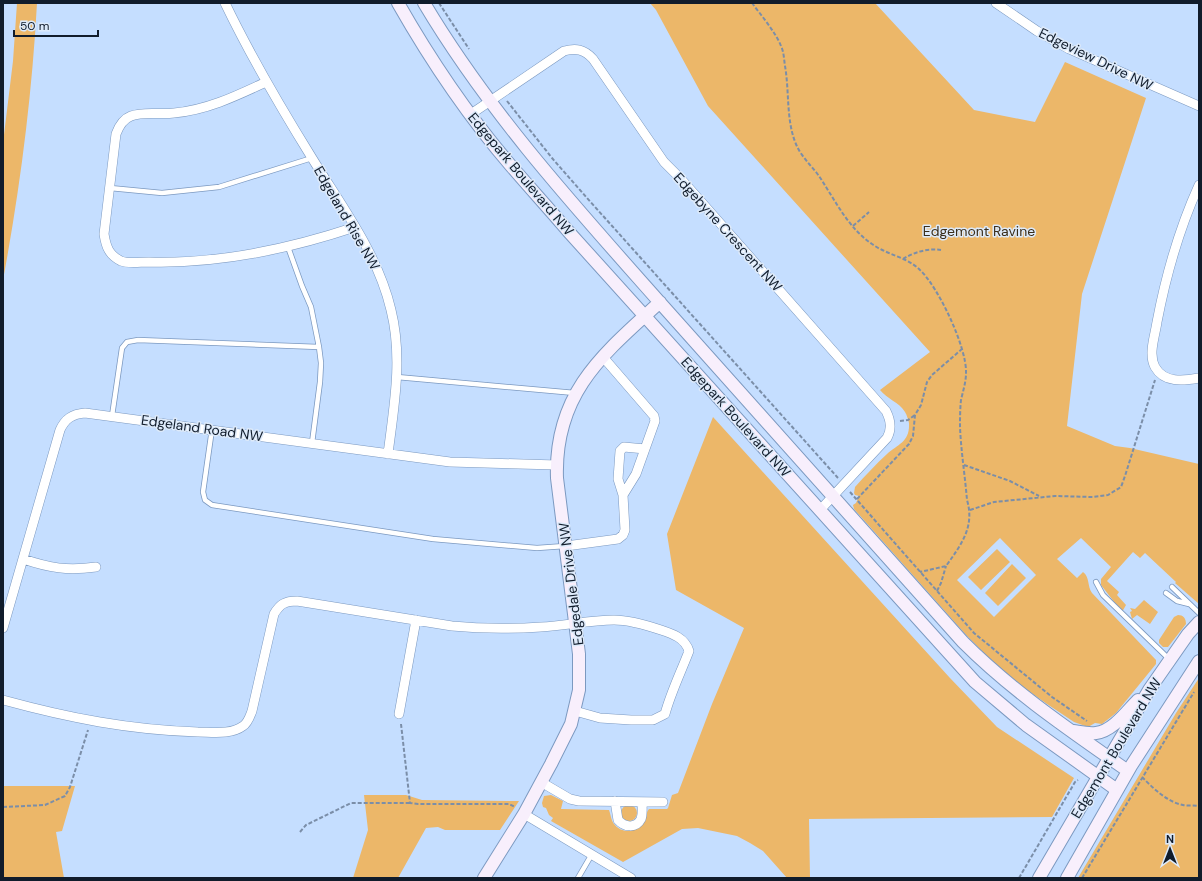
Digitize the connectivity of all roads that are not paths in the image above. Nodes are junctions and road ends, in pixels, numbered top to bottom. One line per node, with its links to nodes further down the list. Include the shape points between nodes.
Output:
1 (224, 3): 5 (street, Edgeland Rise NW)
2 (398, 3): 8 (street, Edgepark Boulevard NW, via 430,56)
3 (424, 3): 6 (street, Edgepark Boulevard NW, via 447,42)
4 (996, 3): 7 (street, Edgeview Drive NW, via 1069,49)
5 (266, 82): 9 (street, Edgeland Rise NW); 11 (street, via 218,104 174,113 136,114 127,118 116,134)
6 (490, 102): 8 (street, Edgebyne Crescent NW); 14 (street, Edgepark Boulevard NW, via 536,161); 28 (street, Edgebyne Crescent NW, via 564,51 580,49 593,58 664,162 886,411 891,422 887,438)
7 (1199, 106)
8 (471, 114): 15 (street, Edgepark Boulevard NW, via 512,167)
9 (312, 158): 11 (lane, via 219,187 162,193); 12 (street, Edgeland Rise NW)
10 (1199, 185): 19 (street, via 1173,256 1163,292 1152,355 1158,371 1172,380)
11 (110, 188): 13 (street, via 105,242 108,251 123,262 216,260)
12 (356, 227): 13 (street); 18 (street, Edgeland Rise NW, via 380,274 392,311)
13 (288, 247): 16 (lane, via 311,307)
14 (660, 302): 15 (street, Edgedale Drive NW); 28 (street, Edgepark Boulevard NW)
15 (645, 316): 17 (street, Edgedale Drive NW); 29 (street, Edgepark Boulevard NW)
16 (319, 347): 21 (lane, via 138,340 127,342 122,348); 23 (lane, via 320,382)
17 (603, 357): 20 (street, Edgedale Drive NW); 24 (street, via 655,417)
18 (397, 377): 20 (lane); 25 (street, Edgeland Rise NW)
19 (1199, 378)
20 (575, 393): 26 (street, Edgedale Drive NW, via 560,432)
21 (112, 416): 22 (street, Edgeland Road NW); 31 (street, Edgeland Road NW, via 85,412 76,414 64,423)
22 (212, 429): 23 (street, Edgeland Road NW); 30 (lane, via 203,492 205,500 212,506 433,539 538,548)
23 (312, 443): 25 (street, Edgeland Road NW)
24 (646, 449): 27 (street, via 636,474); 27 (street, via 624,447 620,451 618,479)
25 (388, 454): 26 (street, Edgeland Road NW, via 450,462)
26 (557, 465): 30 (street, Edgedale Drive NW)
27 (623, 495): 30 (street, via 625,530 621,537)
28 (833, 496): 29 (street); 48 (street, Edgepark Boulevard NW, via 978,657)
29 (820, 510): 51 (street, Edgepark Boulevard NW, via 975,682 1026,725)
30 (566, 546): 40 (street, Edgedale Drive NW)
31 (23, 559): 32 (street, via 58,569); 41 (street, Edgeland Road NW)
32 (96, 567)
33 (1096, 582): 42 (lane, via 1103,595)
34 (1172, 586): 36 (lane)
35 (1166, 593): 36 (lane, via 1177,601)
36 (1190, 605): 37 (lane)
37 (1199, 612)
38 (416, 620): 40 (street, via 477,628 542,627); 45 (street, via 297,601 282,603 274,614 252,711 244,726 235,730 188,732 128,727 57,715); 47 (street)
39 (1199, 622): 42 (street, Edgemont Boulevard NW)
40 (575, 623): 46 (street, Edgedale Drive NW, via 580,670); 46 (street, via 614,620 640,624 676,635 686,644 689,651 665,714 662,716 653,720 631,720 600,718)
41 (3, 628)
42 (1170, 660): 44 (street, Edgemont Boulevard NW)
43 (1199, 661): 50 (street, Edgemont Boulevard NW)
44 (1149, 690): 48 (street, via 1113,725 1101,732 1084,733); 49 (street, Edgemont Boulevard NW)
45 (3, 700)
46 (575, 711): 52 (street, Edgedale Drive NW, via 571,724)
47 (399, 714)
48 (1070, 730): 49 (street, Edgepark Boulevard NW)
49 (1110, 758): 50 (street, Edgepark Boulevard NW); 51 (street, Edgemont Boulevard NW)
50 (1128, 771): 53 (street, Edgemont Boulevard NW)
51 (1099, 777): 53 (street, Edgepark Boulevard NW); 62 (street, Edgemont Boulevard NW)
52 (541, 782): 54 (street, via 570,799); 57 (street, Edgedale Drive NW)
53 (1117, 790): 63 (street, Edgemont Boulevard NW)
54 (615, 801): 55 (street); 55 (street, via 618,820 630,826 641,819)
55 (642, 802): 56 (street)
56 (663, 802)
57 (524, 814): 58 (street); 59 (street, Edgedale Drive NW)
58 (592, 854): 60 (lane); 61 (street)
59 (484, 878)
60 (578, 878)
61 (631, 878)
62 (1039, 878)
63 (1067, 878)

